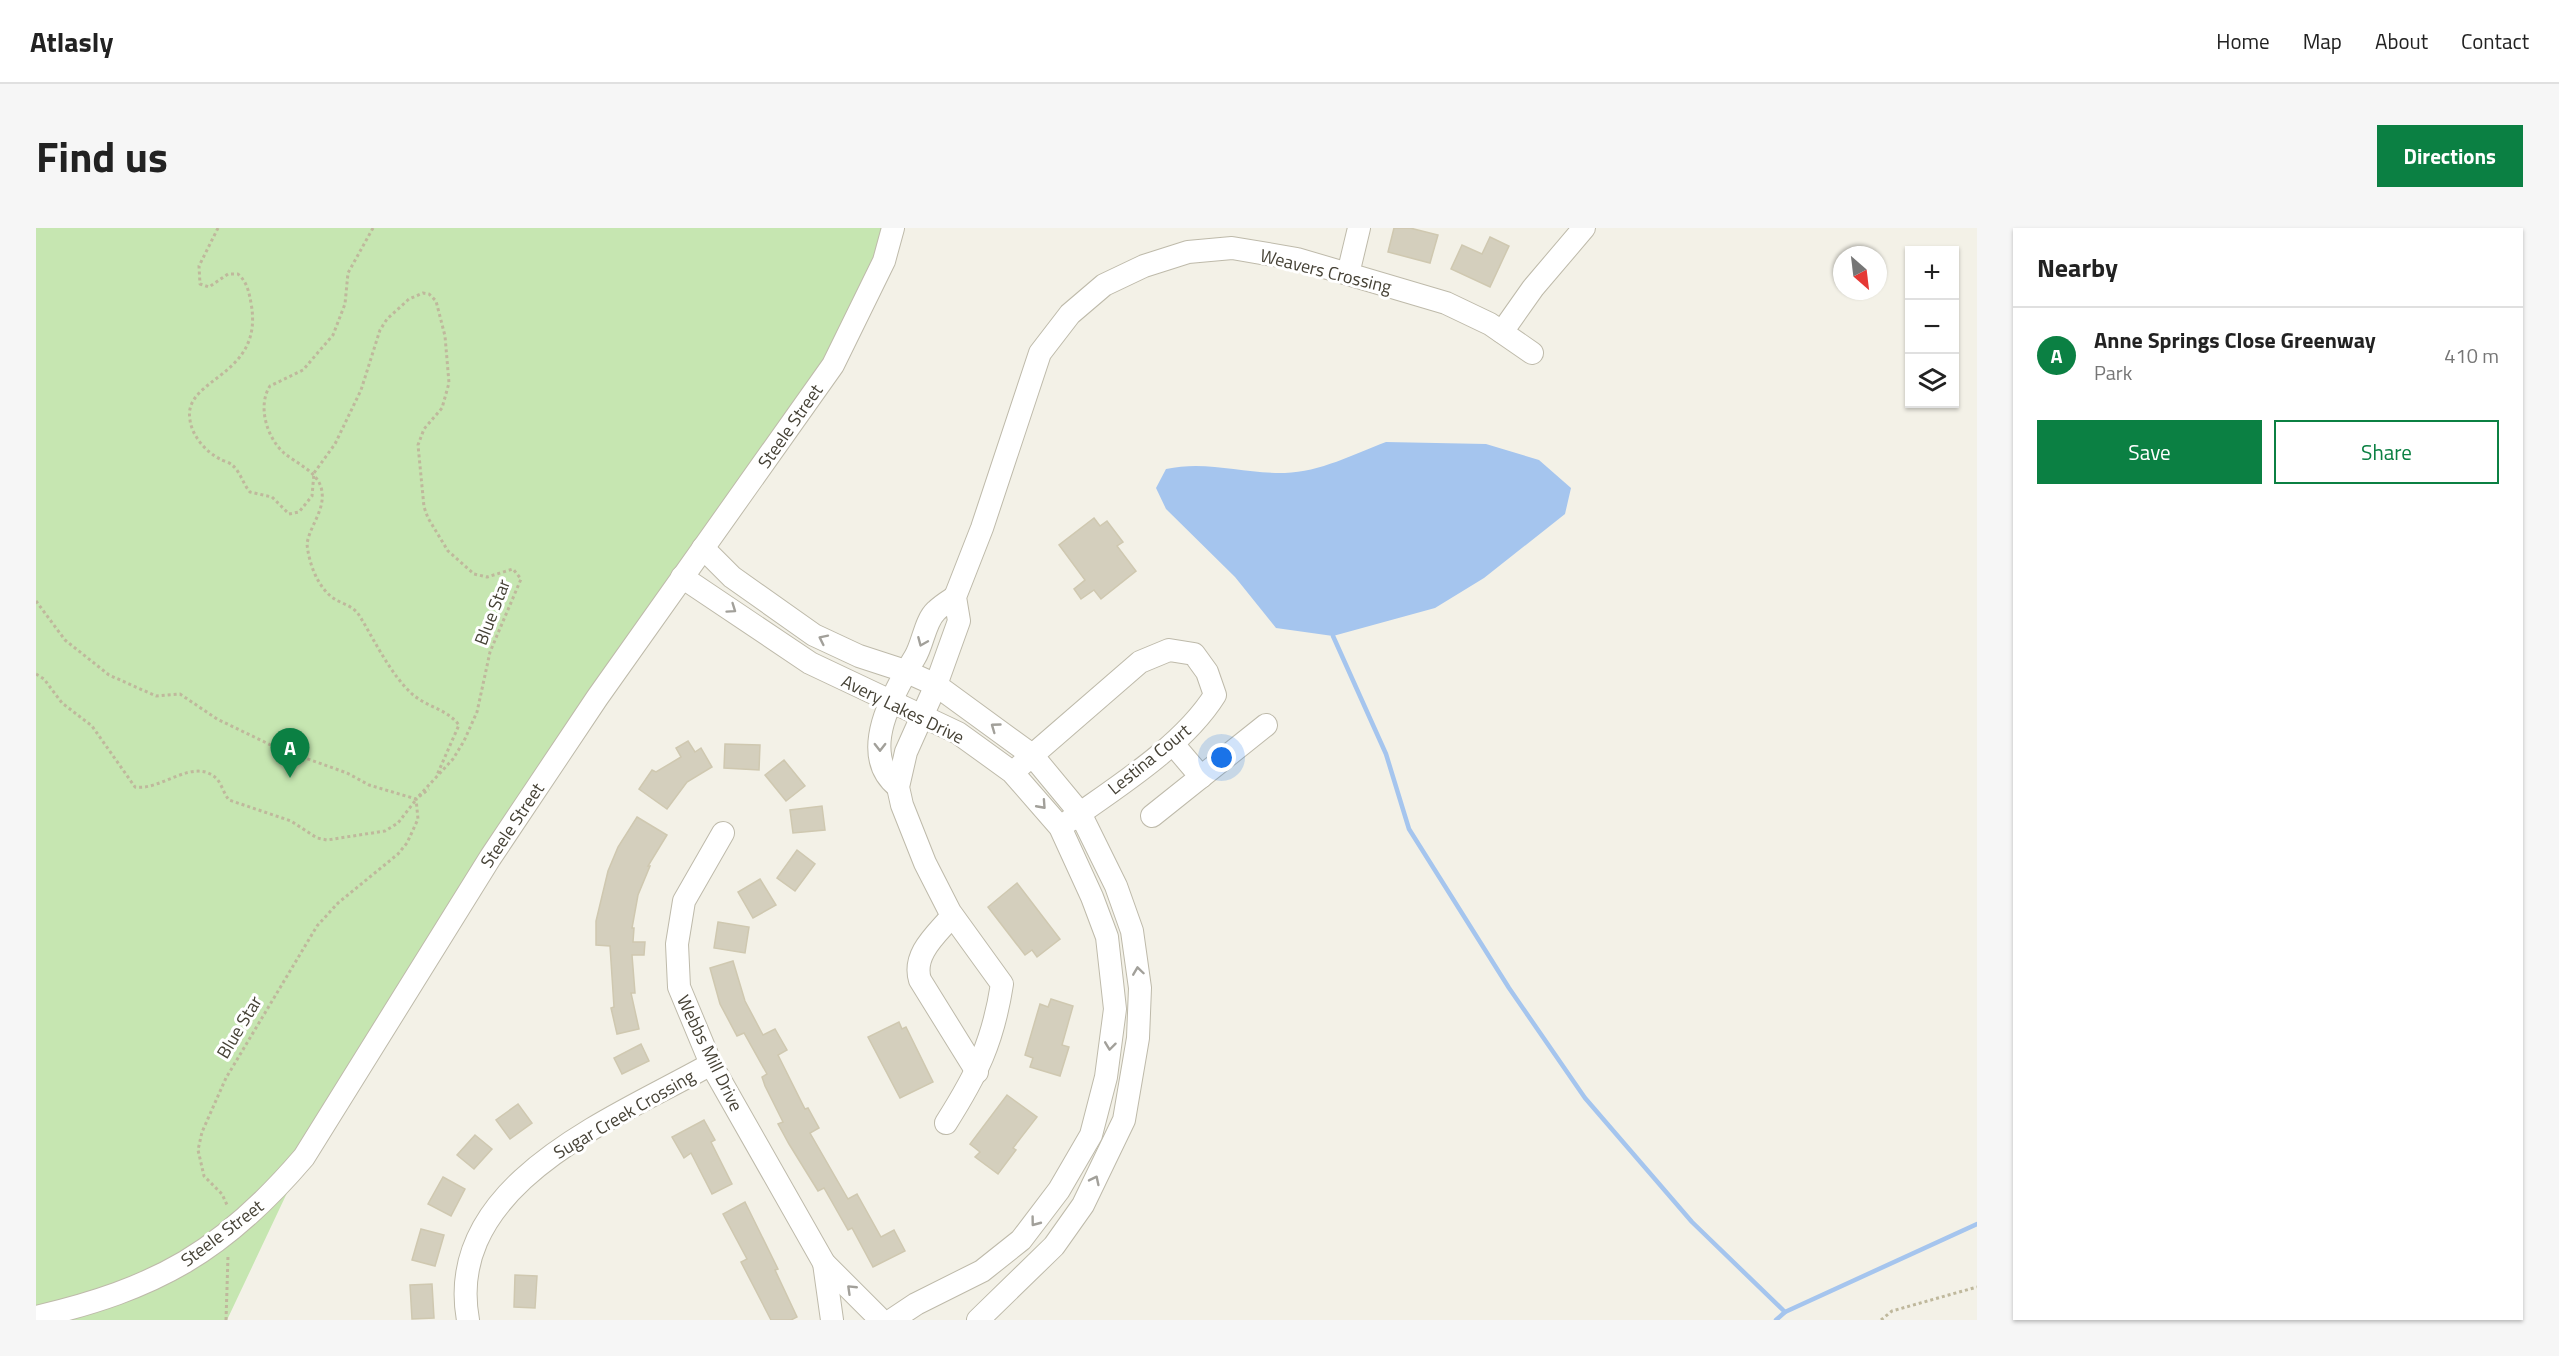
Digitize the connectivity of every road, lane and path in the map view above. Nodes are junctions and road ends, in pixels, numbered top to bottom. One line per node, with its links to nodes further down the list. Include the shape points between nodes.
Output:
1 (218, 228): 9 (path, Blue Star, via 199,267 200,284 209,287 228,274 238,274 248,291 253,324 246,348 235,364 194,397 189,409 193,432 211,454 232,464 250,492 272,498 289,514 299,512 309,502)
2 (373, 228): 9 (path, via 348,273 345,304 337,328 307,365 274,383 265,396 264,414 274,441)
3 (893, 228): 10 (street, Steele Street, via 884,261 833,365)
4 (1359, 228): 6 (street)
5 (1584, 228): 7 (street)
6 (1348, 274): 7 (street, Weavers Crossing, via 1446,303); 12 (street, Weavers Crossing, via 1232,248 1188,252 1144,266 1104,285 1070,314 1040,353)
7 (1502, 332): 8 (street, Weavers Crossing)
8 (1532, 353)
9 (314, 475): 24 (path, via 320,485 322,504 306,544 320,584 356,611 391,669 410,692 427,705 444,711 459,725); 24 (path, Blue Star, via 335,444 361,390 380,330 409,299 429,294 436,301 445,336 449,383 442,408 424,429 418,445 424,507 448,550 474,574 487,577 513,569 521,579 490,652 477,712 464,741)
10 (703, 549): 11 (street, Steele Street); 14 (street, Avery Lakes Drive, one-way to 10, via 859,656 814,634 732,577)
11 (682, 577): 17 (street, Avery Lakes Drive, one-way to 17, via 810,663); 41 (street, Steele Street, via 490,858 304,1157 274,1193 207,1249 168,1273 103,1300)
12 (955, 597): 14 (street, Weavers Crossing, one-way to 14, via 934,612); 16 (street, Weavers Crossing, via 959,621)
13 (36, 601): 26 (path, via 65,640 109,675 156,696 180,694 217,719 277,748 369,785)
14 (905, 671): 16 (street, Avery Lakes Drive); 17 (street, Weavers Crossing)
15 (36, 674): 26 (path, via 92,726 135,787 205,771 218,780 229,800 291,820 317,838 327,840 385,831 398,823)
16 (936, 686): 18 (street, Weavers Crossing); 21 (street, Avery Lakes Drive, one-way to 16)
17 (891, 702): 18 (street, Avery Lakes Drive); 25 (street, Weavers Crossing, one-way to 25, via 878,741 885,777)
18 (921, 716): 22 (street, Avery Lakes Drive, via 958,733); 25 (street, Weavers Crossing, via 906,752)
19 (1266, 725): 23 (street)
20 (1173, 744): 21 (street, Lestina Court, via 1215,695 1207,672 1194,654 1169,650 1140,662); 23 (street); 27 (street, Lestina Court)
21 (1032, 755): 22 (street); 27 (street, Avery Lakes Drive)
22 (1012, 772): 29 (street, Avery Lakes Drive, one-way to 29)
23 (1202, 777): 28 (street)
24 (433, 783): 26 (path, Blue Star)
25 (898, 787): 31 (street, via 926,863)
26 (416, 799): 37 (path, Blue Star, via 418,819 407,843 317,926 225,1078 198,1150 204,1176 222,1194)
27 (1080, 813): 29 (street, Lestina Court); 32 (street, one-way to 27, via 1132,931 1116,886)
28 (1152, 816)
29 (1060, 827): 33 (street, Avery Lakes Drive, via 1107,937)
30 (723, 833): 34 (street, Webbs Mill Drive, via 684,902 677,944 679,987)
31 (952, 916): 35 (street, via 1002,984 997,1016); 35 (street, via 921,954 917,970)
32 (1139, 1007): 33 (street); 46 (street, one-way to 32, via 1054,1246 1083,1204 1124,1120 1138,1038)
33 (1114, 1009): 42 (street, Avery Lakes Drive, one-way to 42, via 1106,1077 1091,1135 1059,1190 1021,1240 982,1271)
34 (711, 1064): 39 (street, Webbs Mill Drive); 44 (street, Sugar Creek Crossing, via 569,1142 518,1180 476,1239 464,1295)
35 (977, 1072): 36 (street)
36 (946, 1123)
37 (228, 1214)
38 (228, 1246): 43 (path)
39 (824, 1263): 42 (street, Webbs Mill Drive, one-way to 39); 45 (street, Webbs Mill Drive)
40 (1977, 1287): 47 (path, via 1892,1311)
41 (36, 1317)
42 (881, 1319)
43 (226, 1320)
44 (468, 1320)
45 (832, 1320)
46 (978, 1320)
47 (1881, 1320)

